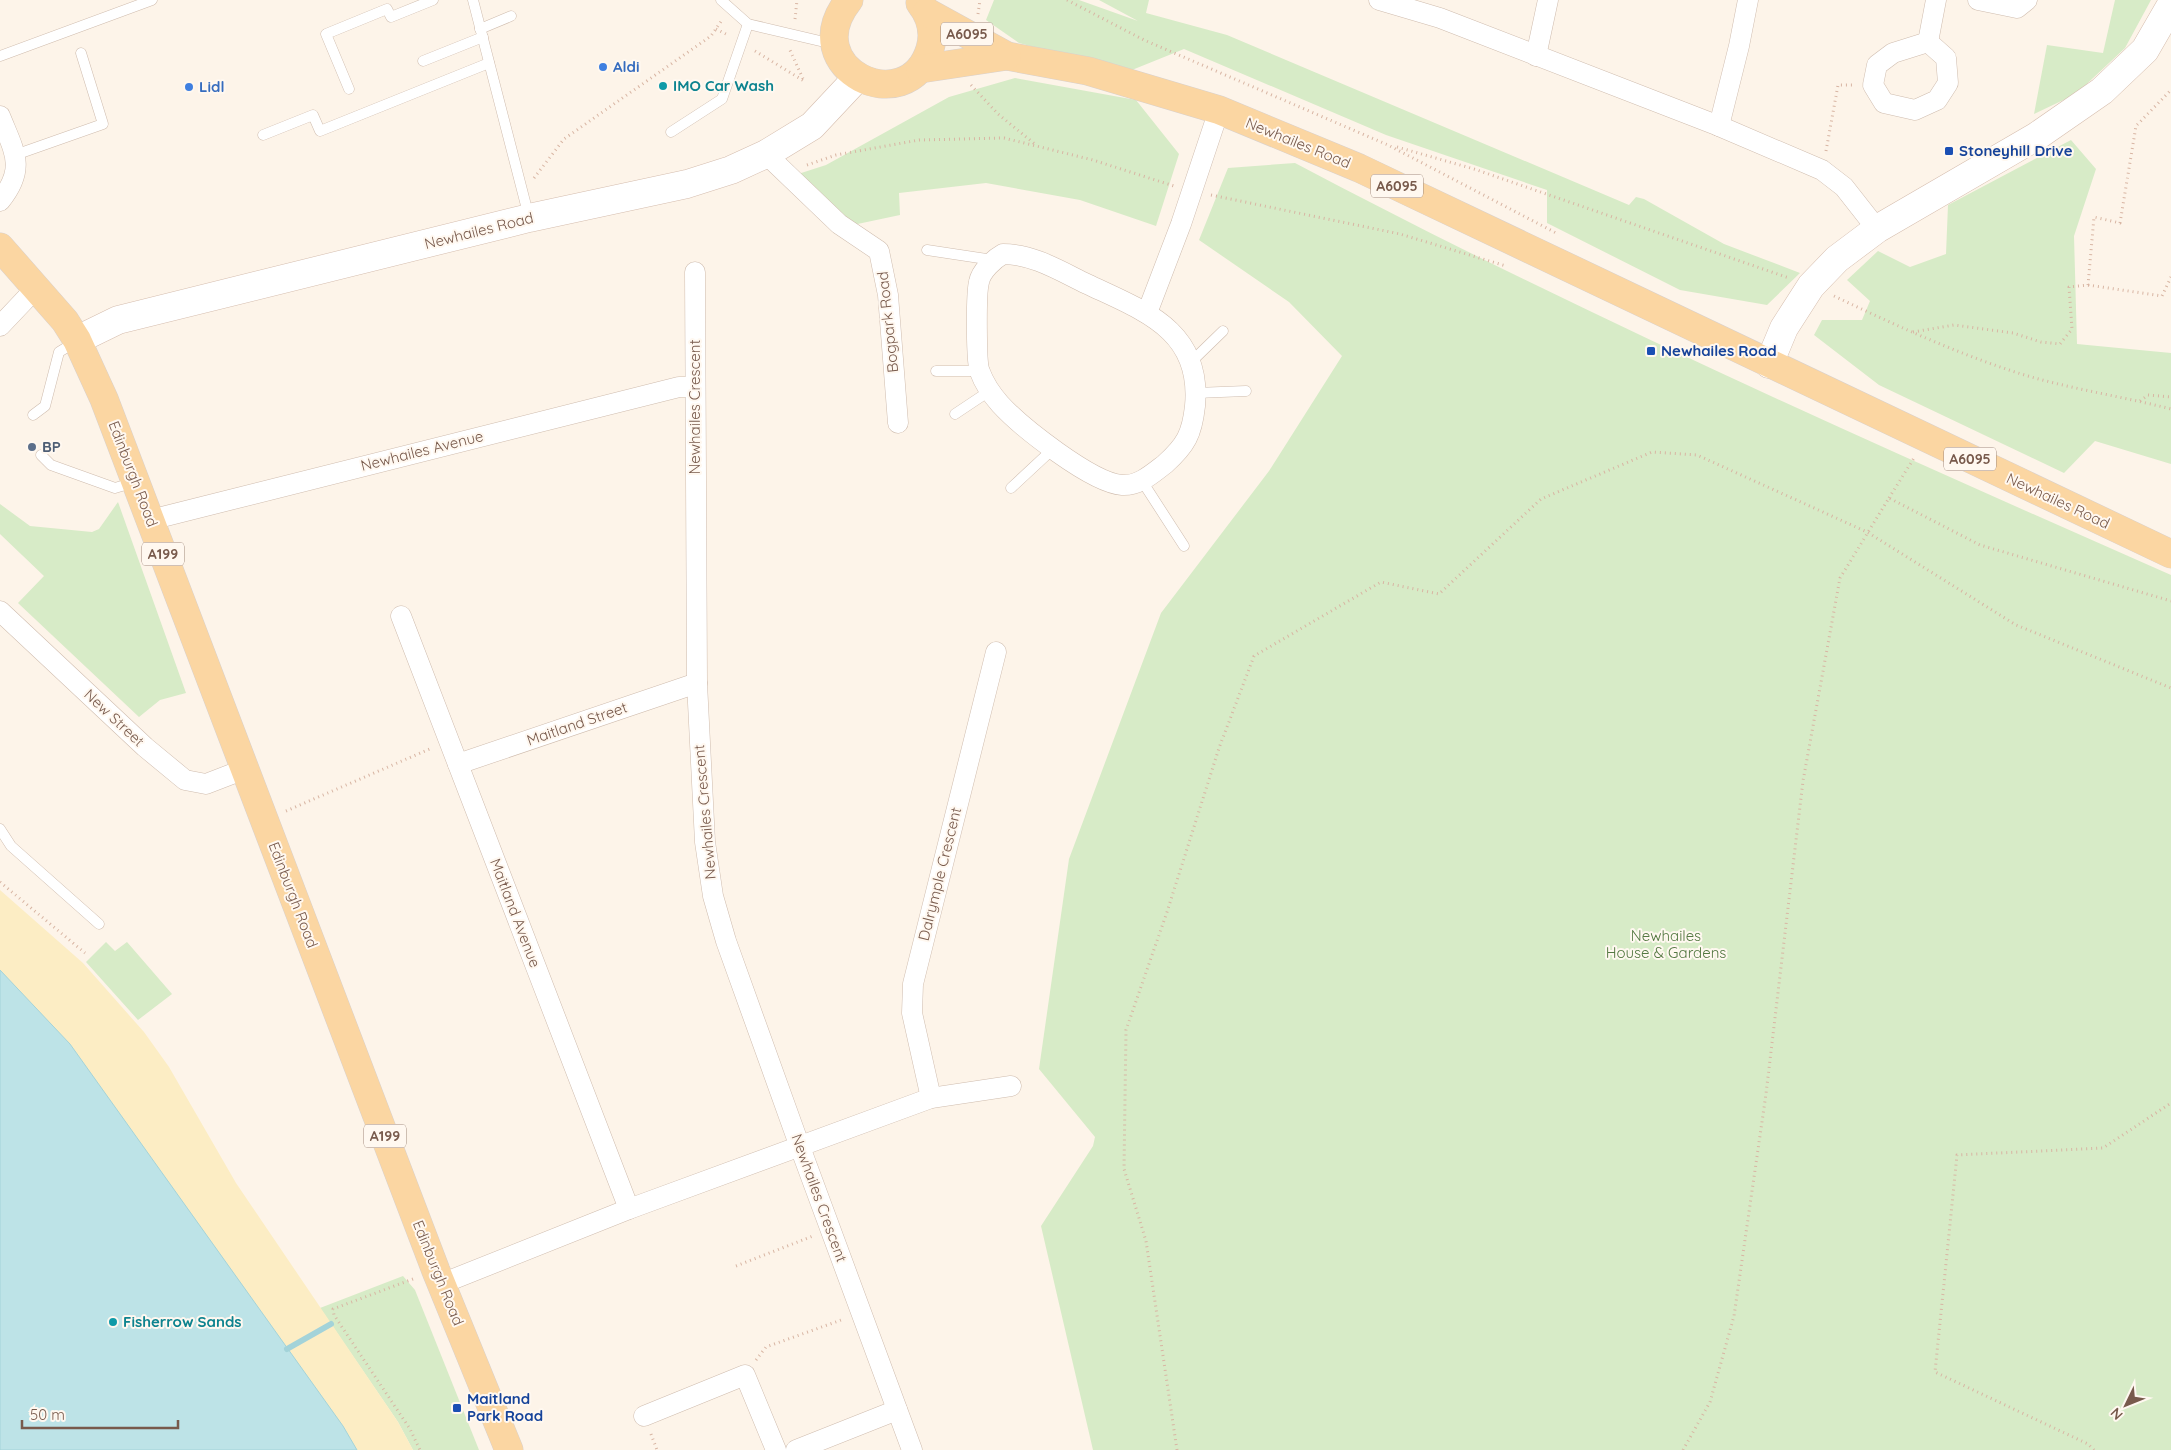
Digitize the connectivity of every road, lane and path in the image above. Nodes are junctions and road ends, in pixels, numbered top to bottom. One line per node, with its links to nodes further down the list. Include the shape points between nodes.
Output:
1 (152, 0): 25 (lane)
2 (433, 0): 34 (lane, via 391,17 388,9 326,34)
3 (473, 0): 19 (lane)
4 (721, 0): 15 (lane)
5 (849, 0): 23 (main road, via 839,12)
6 (1066, 0): 41 (path, via 1144,40)
7 (1380, 0): 27 (street, via 1440,18)
8 (1548, 0): 27 (street)
9 (1748, 0): 38 (street)
10 (1936, 0): 21 (street)
11 (1978, 0): 12 (street, via 2017,8)
12 (2027, 0)
13 (2171, 5): 49 (main road, via 2145,50 2102,91 2037,136)
14 (923, 6): 26 (main road, Newhailes Road / A6095); 31 (main road, Newhailes Road / A6095, via 932,27 932,42)
15 (730, 9): 17 (lane); 18 (path)
16 (512, 16): 19 (lane)
17 (748, 24): 20 (lane); 22 (lane)
18 (716, 29): 22 (path); 46 (path, via 564,139)
19 (482, 33): 28 (lane); 30 (lane)
20 (794, 35): 22 (path, via 787,44 804,81); 23 (lane)
21 (1928, 42): 33 (street, via 1893,52 1877,64); 33 (street, via 1946,58 1948,84 1937,100 1915,110 1884,103)
22 (741, 43): 39 (lane, via 722,99)
23 (834, 44): 32 (main road, via 841,61)
24 (81, 53): 44 (lane, via 103,124)
25 (0, 56)
26 (1007, 56): 29 (main road, Newhailes Road / A6095); 36 (main road, Newhailes Road / A6095, via 1088,71)
27 (1536, 56): 38 (street)
28 (423, 62)
29 (968, 62): 31 (main road, Newhailes Road / A6095); 42 (path, via 966,80 998,114)
30 (489, 63): 40 (lane, via 320,131 313,115); 46 (lane)
31 (920, 69): 32 (main road, Newhailes Road / A6095, via 906,79 890,84 873,84)
32 (858, 78): 43 (main road, Newhailes Road, via 812,126)
33 (1873, 85): 45 (path, via 1838,84)
34 (349, 89)
35 (2171, 90): 56 (path, via 2136,126 2120,223 2094,218)
36 (1219, 110): 59 (street); 65 (main road, Newhailes Road / A6095, via 1359,168)
37 (0, 116): 44 (street)
38 (1719, 126): 45 (street)
39 (671, 132)
40 (263, 135)
41 (1388, 144): 50 (path); 57 (path, via 1474,169)
42 (1038, 147)
43 (766, 154): 48 (main road, Newhailes Road, via 731,170 687,184); 77 (street, Bogpark Road, via 838,224 879,251 888,296)
44 (15, 155): 47 (street, via 16,174 9,191)
45 (1822, 170): 49 (street, via 1844,187)
46 (522, 190): 48 (lane)
47 (0, 201)
48 (529, 218): 63 (main road, Newhailes Road, via 118,320)
49 (1877, 229): 57 (main road, via 1837,259)
50 (1560, 235)
51 (0, 247): 58 (main road, A199)
52 (927, 250): 53 (lane)
53 (993, 260): 59 (street, via 1003,254 1019,254); 67 (street, via 979,280)
54 (695, 272): 68 (street, Newhailes Crescent)
55 (2171, 277): 56 (path, via 2162,296)
56 (2088, 285): 62 (path, via 2069,287 2072,329 2060,344 2014,333 1954,325)
57 (1810, 286): 62 (path); 65 (main road, via 1784,328)
58 (36, 288): 60 (street); 63 (main road, A199, via 65,320)
59 (1147, 313): 64 (street, via 1170,330 1186,349)
60 (0, 326)
61 (1223, 331): 64 (lane)
62 (1911, 332): 73 (path, via 2026,376 2087,393)
63 (77, 340): 76 (lane, via 59,352 45,406); 82 (main road, Edinburgh Road / A199)
64 (1190, 363): 71 (street)
65 (1769, 364): 78 (main road, Newhailes Road / A6095)
66 (936, 371): 67 (lane)
67 (979, 371): 69 (street)
68 (695, 387): 85 (street, Newhailes Avenue, via 679,387); 93 (street, Newhailes Crescent)
69 (990, 390): 75 (lane); 79 (street, via 1025,428)
70 (1246, 391): 71 (lane)
71 (1196, 393): 81 (street, via 1192,428 1178,452)
72 (2171, 397): 73 (path, via 2148,396)
73 (2139, 401): 74 (path)
74 (2171, 408)
75 (955, 414)
76 (34, 415)
77 (898, 423)
78 (1925, 438): 84 (path); 88 (main road, Newhailes Road / A6095)
79 (1054, 448): 81 (street, via 1099,479 1122,485); 83 (lane)
80 (41, 455): 82 (lane, via 51,465 115,488)
81 (1142, 481): 87 (lane)
82 (136, 482): 85 (main road, Edinburgh Road / A199)
83 (1011, 488)
84 (1889, 498): 86 (path); 89 (path, via 1980,545)
85 (150, 520): 97 (main road, Edinburgh Road / A199)
86 (1867, 532): 94 (path, via 2016,625); 122 (path, via 1697,456 1652,452 1541,498 1439,594 1381,582 1254,656 1219,748 1126,1030 1124,1169 1146,1241); 123 (path, via 1840,578 1803,781 1766,1094 1734,1316 1710,1402)
87 (1184, 546)
88 (2171, 554)
89 (2171, 601)
90 (0, 611): 97 (street, New Street, via 146,748 185,780 206,784)
91 (402, 616): 95 (street, Maitland Avenue)
92 (997, 652): 106 (street, Dalrymple Crescent, via 913,984 912,1013)
93 (697, 683): 96 (street, Maitland Street); 108 (street, Newhailes Crescent, via 705,842 713,896)
94 (2171, 688)
95 (449, 741): 96 (street, Maitland Avenue); 98 (path)
96 (458, 764): 109 (street, Maitland Avenue)
97 (245, 769): 98 (main road, Edinburgh Road / A199)
98 (265, 820): 112 (main road, Edinburgh Road / A199)
99 (0, 829): 101 (lane)
100 (0, 840): 101 (lane)
101 (11, 846): 103 (lane)
102 (0, 882): 104 (path)
103 (99, 924)
104 (85, 953)
105 (1011, 1086): 106 (street)
106 (930, 1098): 108 (street)
107 (2171, 1103): 124 (path, via 2104,1148 1957,1155 1935,1372 2088,1444)
108 (800, 1147): 109 (street); 110 (street, Newhailes Crescent)
109 (629, 1209): 112 (street)
110 (830, 1230): 111 (path); 113 (street, Newhailes Crescent)
111 (736, 1266)
112 (438, 1277): 117 (path, via 333,1309 410,1429); 118 (main road, Edinburgh Road / A199)
113 (861, 1313): 114 (path, via 766,1347); 115 (street, Newhailes Crescent)
114 (745, 1375): 116 (street); 119 (street)
115 (897, 1410): 120 (street); 121 (street, Newhailes Crescent)
116 (644, 1416)
117 (420, 1450)
118 (509, 1450)
119 (776, 1450)
120 (796, 1450)
121 (912, 1450)
122 (1177, 1450)
123 (1683, 1450)
124 (2094, 1450)

